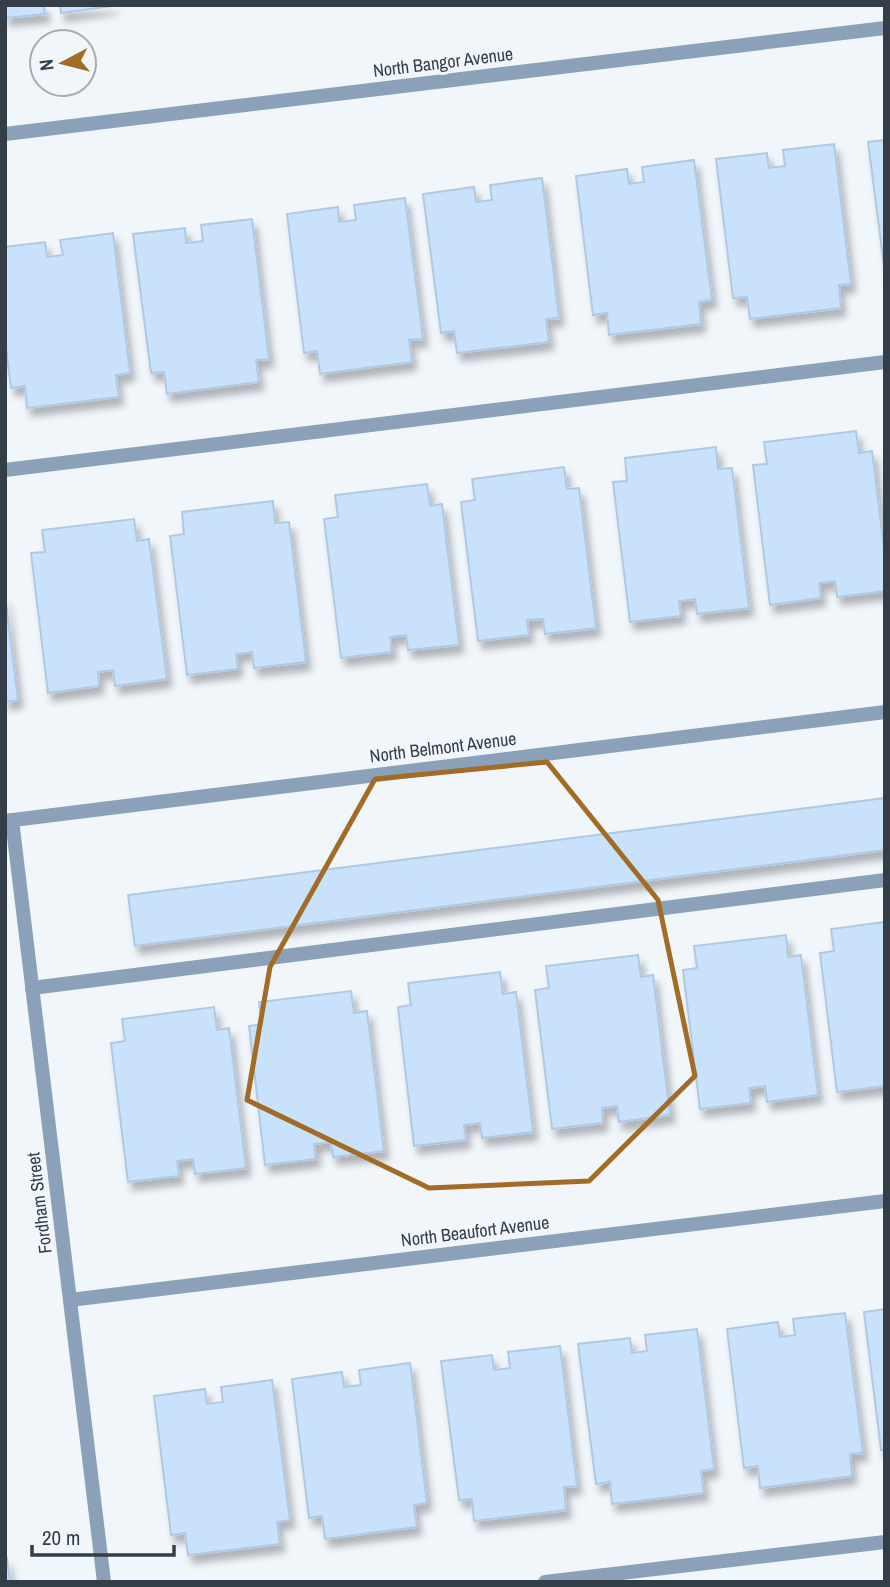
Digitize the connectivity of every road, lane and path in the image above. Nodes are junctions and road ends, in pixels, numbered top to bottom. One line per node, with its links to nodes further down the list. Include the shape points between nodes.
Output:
1 (885, 28): 2 (street, North Bangor Avenue)
2 (5, 134)
3 (885, 362): 4 (street)
4 (5, 470)
5 (885, 712): 6 (street, North Belmont Avenue)
6 (8, 820): 8 (street, Fordham Street)
7 (885, 880): 8 (street)
8 (32, 988): 10 (street, Fordham Street)
9 (885, 1200): 10 (street, North Beaufort Avenue)
10 (70, 1300): 12 (street, Fordham Street)
11 (885, 1542): 13 (street)
12 (104, 1582)
13 (545, 1582)

